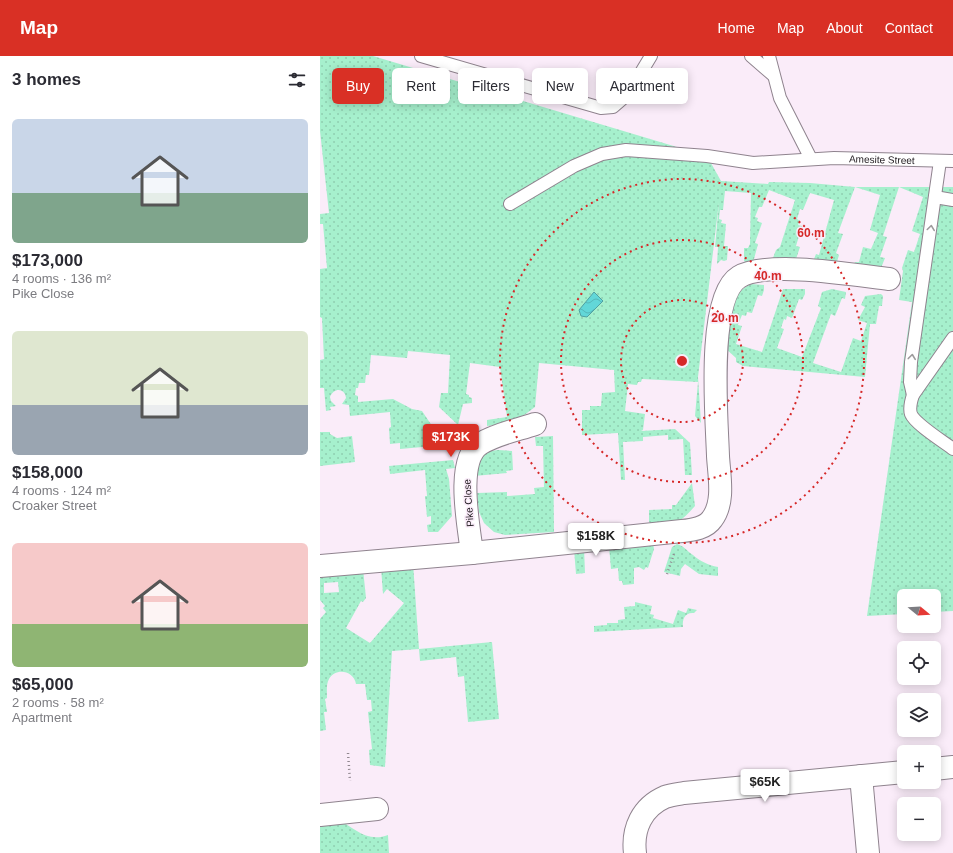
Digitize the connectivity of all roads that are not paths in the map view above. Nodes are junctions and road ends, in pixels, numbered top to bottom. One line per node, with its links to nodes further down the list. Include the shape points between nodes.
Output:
1 (421, 56): 2 (lane, via 601,108 613,107 628,94)
2 (651, 56)
3 (769, 56): 5 (lane)
4 (752, 57): 5 (lane)
5 (773, 75): 6 (lane, via 780,98)
6 (811, 159): 7 (lane, Amesite Street); 11 (lane, Amesite Street, via 753,163 672,152 626,150 602,154 580,164)
7 (940, 161): 8 (lane, Amesite Street); 9 (lane)
8 (953, 161)
9 (935, 197): 10 (lane); 14 (lane, one-way to 9, via 910,382 911,362)
10 (953, 200)
11 (510, 204)
12 (889, 279): 17 (street, via 780,268 756,271 738,277 729,288 722,304 715,382 719,503 709,523 682,531)
13 (953, 338): 14 (lane)
14 (913, 395): 16 (lane, via 910,406 911,414 916,421)
15 (535, 424): 17 (street, Pike Close, via 480,444 469,457 465,478)
16 (953, 449)
17 (472, 553): 18 (street)
18 (320, 566)
19 (953, 767): 20 (street)
20 (941, 768)
21 (897, 773): 22 (street)
22 (860, 776): 25 (street, via 666,796 653,804 640,818 635,829); 26 (street)
23 (377, 809): 24 (street)
24 (320, 815)
25 (634, 853)
26 (868, 853)

